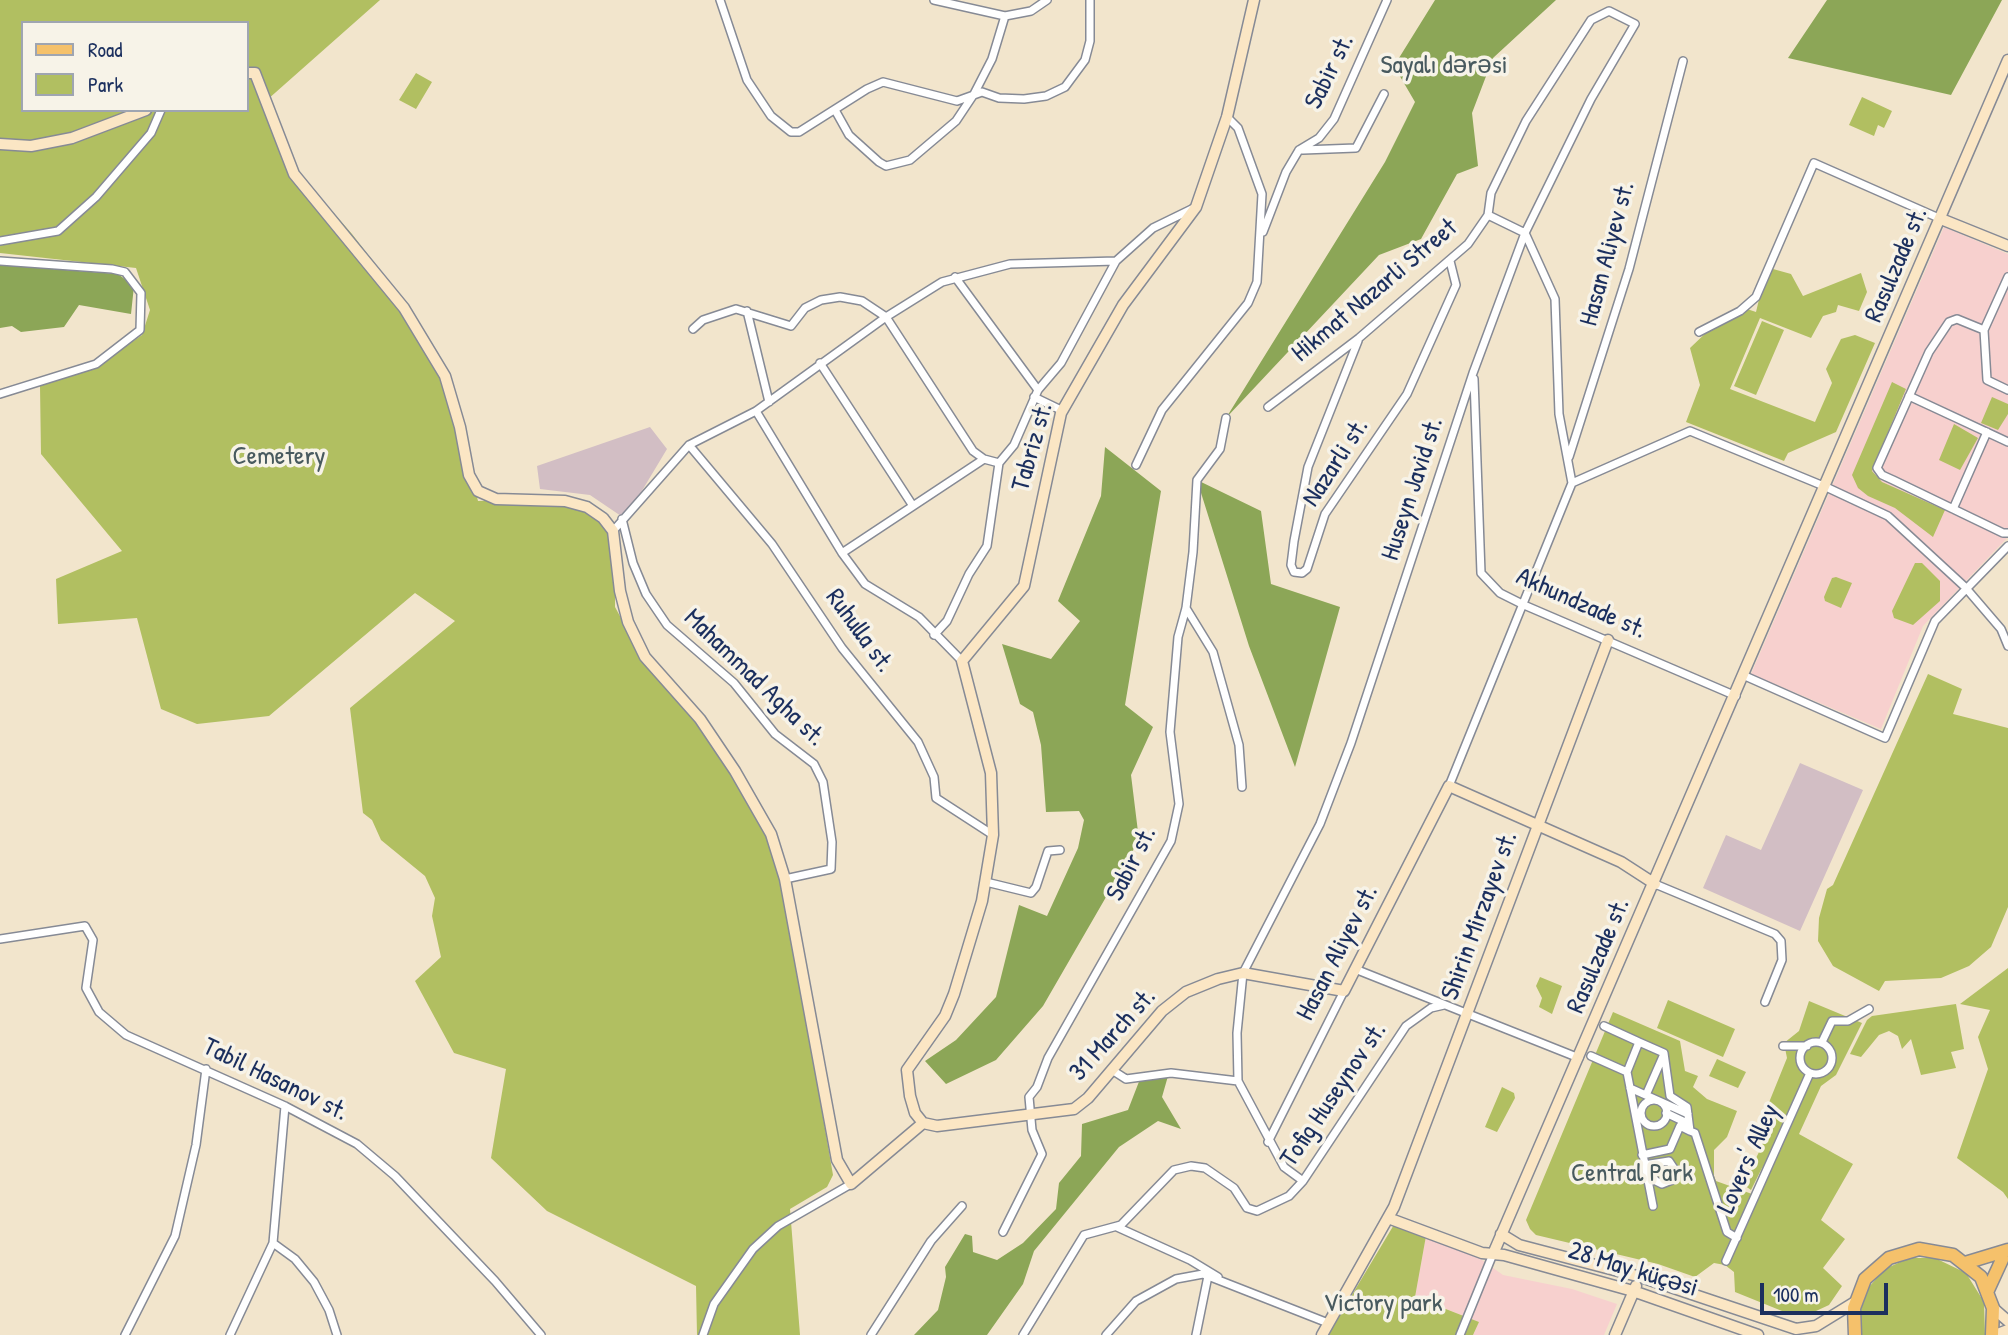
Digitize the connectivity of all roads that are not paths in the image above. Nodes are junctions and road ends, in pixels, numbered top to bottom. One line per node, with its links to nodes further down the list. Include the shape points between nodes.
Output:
1 (720, 0): 14 (street, via 747,80 771,116 785,129 799,132)
2 (934, 0): 7 (street)
3 (1047, 0): 7 (street, via 1031,11)
4 (1090, 0): 12 (street, via 1085,60 1065,87 1024,99)
5 (1254, 0): 17 (street, Tabriz st.)
6 (1387, 0): 19 (street, Sabir st., via 1334,119 1319,138)
7 (1005, 16): 12 (street, via 992,59)
8 (1635, 24): 21 (street, Hikmat Nazarli Street, via 1609,11 1591,20 1525,121 1491,193); 23 (street, Huseyn Javid st., via 1591,99)
9 (2008, 60): 22 (street, Rasulzade st.)
10 (1682, 61): 53 (street, Hasan Aliyev st., via 1629,269)
11 (248, 73): 62 (street, via 255,73 294,174 404,308 445,376 469,475 478,491 496,499 565,501 587,507)
12 (974, 94): 14 (street, via 957,101 883,82); 14 (street, via 956,121 910,160 886,166 849,135)
13 (1384, 94): 19 (street, via 1356,148)
14 (835, 110)
15 (141, 112): 18 (street, via 72,138 31,146)
16 (160, 112): 25 (street, via 151,133 96,197 58,231)
17 (1227, 117): 20 (street, Tabriz st.); 24 (street, via 1242,137 1262,194)
18 (0, 144)
19 (1298, 150): 24 (street)
20 (1196, 207): 28 (street, via 1153,228); 47 (street, Tabriz st., via 1123,305)
21 (1488, 215): 23 (street); 29 (street, Hikmat Nazarli Street)
22 (1941, 219): 26 (street); 36 (street, via 1814,163 1756,297 1740,311); 58 (street, Rasulzade st.)
23 (1525, 233): 39 (street, Huseyn Javid st.); 53 (street, Hasan Aliyev st., via 1555,299 1559,414)
24 (1261, 236): 56 (street, via 1257,282 1248,303 1162,410)
25 (0, 241)
26 (2008, 246)
27 (0, 261): 41 (street, via 112,269 125,272 141,293 140,330 96,364)
28 (1116, 261): 30 (street, via 1010,264); 42 (street, via 1061,363)
29 (1450, 261): 37 (street, Hikmat Nazarli Street); 37 (street, Nazarli st., via 1456,285 1407,394 1325,514 1307,569 1294,572 1294,541 1308,467)
30 (956, 277): 33 (street); 42 (street)
31 (2008, 277): 35 (street)
32 (747, 311): 33 (street, via 791,326 805,308 840,297 862,301); 34 (street, via 726,311); 44 (street)
33 (886, 317): 38 (street); 54 (street, via 973,451)
34 (693, 329)
35 (1984, 330): 40 (street, via 1987,380); 43 (street, via 1956,319 1945,324)
36 (1699, 332)
37 (1359, 338): 45 (street, Hikmat Nazarli Street)
38 (820, 363): 44 (street); 59 (street)
39 (1473, 373): 67 (street, Akhundzade st., via 1481,573 1500,593); 85 (street, Huseyn Javid st., via 1320,824)
40 (2008, 390)
41 (0, 394)
42 (1036, 394): 47 (street); 55 (street, via 1014,445)
43 (1909, 396): 50 (street); 60 (street, via 1878,471)
44 (768, 402): 46 (street)
45 (1268, 407)
46 (756, 411): 52 (street); 65 (street)
47 (1063, 411): 72 (street, Tabriz st., via 1024,586)
48 (1226, 418): 68 (street, Sabir st., via 1220,449 1197,480)
49 (2008, 430): 51 (street)
50 (1987, 432): 51 (street); 60 (street)
51 (2006, 441)
52 (689, 445): 61 (street); 78 (street, Ruhulla st., via 772,544 842,648 918,742 934,777 936,797)
53 (1568, 458): 57 (street, Hasan Aliyev st.)
54 (984, 459): 55 (street); 59 (street, Ruhulla st.)
55 (999, 463): 69 (street, via 988,546 947,621)
56 (1136, 465)
57 (1572, 483): 58 (street, via 1690,431); 67 (street, Hasan Aliyev st.)
58 (1826, 487): 66 (street, via 1888,516); 73 (street, Rasulzade st.)
59 (913, 506): 65 (street, Ruhulla st.)
60 (1953, 509): 63 (street)
61 (622, 519): 62 (street); 80 (street, Mahammad Agha st., via 646,594 667,625 734,683 775,734 814,764 823,782 831,869)
62 (613, 531): 80 (street, via 625,611 645,657 700,719 736,771 771,834)
63 (2008, 533)
64 (2008, 546): 66 (street)
65 (842, 553): 69 (street, via 865,584 919,617)
66 (1965, 587): 71 (street, via 2001,629); 73 (street, via 1935,621 1885,738)
67 (1524, 605): 70 (street, Akhundzade st.); 76 (street, Hasan Aliyev st.)
68 (1186, 608): 75 (street, via 1213,652 1239,745); 108 (street, Sabir st., via 1178,637 1170,732 1180,804 1171,841 1048,1058 1028,1102)
69 (934, 635): 72 (street)
70 (1608, 640): 74 (street, Akhundzade st.); 77 (street, Shirin Mirzayev st.)
71 (2008, 646)
72 (962, 660): 78 (street, via 991,773)
73 (1745, 676): 74 (street, Rasulzade st.)
74 (1736, 696): 82 (street, Rasulzade st.)
75 (1242, 786)
76 (1449, 786): 77 (street); 84 (street, Hasan Aliyev st.)
77 (1538, 824): 82 (street, via 1621,862); 90 (street, Shirin Mirzayev st.)
78 (993, 835): 81 (street)
79 (1060, 850): 81 (street, via 1048,851 1031,893)
80 (785, 879): 121 (street, via 837,1160)
81 (986, 881): 110 (street, via 945,1016 907,1070 915,1113)
82 (1655, 884): 87 (street, via 1775,934 1781,942 1782,960); 97 (street, Rasulzade st.)
83 (0, 939): 98 (street, Tabil Hasanov st., via 85,926 93,940 86,988 99,1012 126,1035)
84 (1355, 969): 86 (street, Hasan Aliyev st.); 88 (street)
85 (1242, 973): 86 (street, 31 March st.); 99 (street, 31 March st., via 1186,992 1162,1011); 102 (street)
86 (1344, 991): 114 (street, Hasan Aliyev st.)
87 (1765, 1002)
88 (1444, 1005): 90 (street); 119 (street, Tofig Huseynov st., via 1431,1008 1406,1026)
89 (1869, 1009): 93 (street, via 1848,1021 1832,1021)
90 (1468, 1013): 97 (street); 123 (street, Shirin Mirzayev st.)
91 (1604, 1027): 92 (street)
92 (1639, 1042): 96 (street); 100 (street)
93 (1822, 1042): 95 (street); 101 (street, via 1830,1049 1831,1064 1825,1072)
94 (1783, 1046): 95 (street)
95 (1807, 1046): 101 (street, via 1801,1060)
96 (1664, 1053): 104 (street); 107 (street, via 1670,1096 1687,1107)
97 (1585, 1057): 100 (street); 126 (street, Rasulzade st.)
98 (206, 1069): 106 (street, Tabil Hasanov st.); 143 (street, via 196,1145 175,1236)
99 (1112, 1070): 102 (street, via 1126,1079 1171,1073); 108 (street, 31 March st., via 1074,1109)
100 (1627, 1072): 103 (street)
101 (1810, 1073): 127 (street, Lovers' Alley)
102 (1238, 1081): 114 (street)
103 (1630, 1088): 104 (street); 115 (street)
104 (1646, 1095): 105 (street)
105 (1659, 1101): 107 (street); 109 (street); 111 (street, via 1651,1100 1642,1108 1643,1120)
106 (285, 1106): 128 (street); 146 (street, Tabil Hasanov st., via 357,1144 395,1176)
107 (1688, 1114): 113 (street)
108 (1032, 1115): 110 (street, 31 March st., via 937,1126); 125 (street, via 1032,1130 1042,1154)
109 (1665, 1116): 111 (street); 112 (street); 113 (street)
110 (923, 1123): 121 (street)
111 (1653, 1125): 115 (street)
112 (1680, 1126): 113 (street); 116 (street, via 1670,1149)
113 (1690, 1127): 127 (street, via 1727,1231)
114 (1268, 1142): 119 (street, via 1284,1167)
115 (1640, 1142): 116 (street)
116 (1642, 1155): 117 (street)
117 (1644, 1165): 118 (street); 120 (street, via 1652,1204)
118 (1653, 1166): 120 (street, via 1652,1176); 120 (street, via 1665,1160 1675,1170 1669,1182)
119 (1303, 1181): 124 (street, Tofig Huseynov st., via 1289,1196 1256,1211 1247,1208 1234,1188 1205,1168 1174,1170)
120 (1659, 1183)
121 (851, 1184): 147 (street, via 778,1226 753,1249 714,1304)
122 (962, 1206): 148 (street, via 931,1241)
123 (1388, 1218): 130 (street, 28 May küçəsi); 141 (street)
124 (1116, 1227): 135 (street, via 1210,1270); 149 (street, Tofig Huseynov st., via 1084,1235)
125 (1003, 1232)
126 (1501, 1234): 130 (street, Rasulzade st.); 134 (street, via 1532,1248)
127 (1737, 1238): 131 (street, Lovers' Alley)
128 (273, 1243): 144 (street); 145 (street, via 295,1259 314,1282)
129 (2007, 1250): 132 (main road); 136 (main road)
130 (1493, 1254): 137 (street, 28 May küçəsi); 153 (street)
131 (1726, 1261)
132 (1965, 1263): 136 (main road); 138 (main road, via 1935,1250 1896,1254 1870,1273)
133 (1208, 1276): 135 (street); 150 (street, via 1176,1279 1136,1301); 151 (street)
134 (1641, 1278): 137 (street); 138 (street, via 1796,1329 1816,1326)
135 (1224, 1282): 141 (street)
136 (1988, 1290): 139 (main road)
137 (1633, 1291): 154 (street); 155 (street, 28 May küçəsi)
138 (1855, 1302): 156 (main road)
139 (1993, 1308): 140 (street); 157 (main road)
140 (2008, 1321)
141 (1328, 1323): 152 (street)
142 (2008, 1330): 157 (street)
143 (125, 1335)
144 (230, 1335)
145 (337, 1335)
146 (541, 1335)
147 (704, 1335)
148 (871, 1335)
149 (1023, 1335)
150 (1106, 1335)
151 (1196, 1335)
152 (1322, 1335)
153 (1460, 1335)
154 (1615, 1335)
155 (1758, 1335)
156 (1855, 1335)
157 (1994, 1335)

